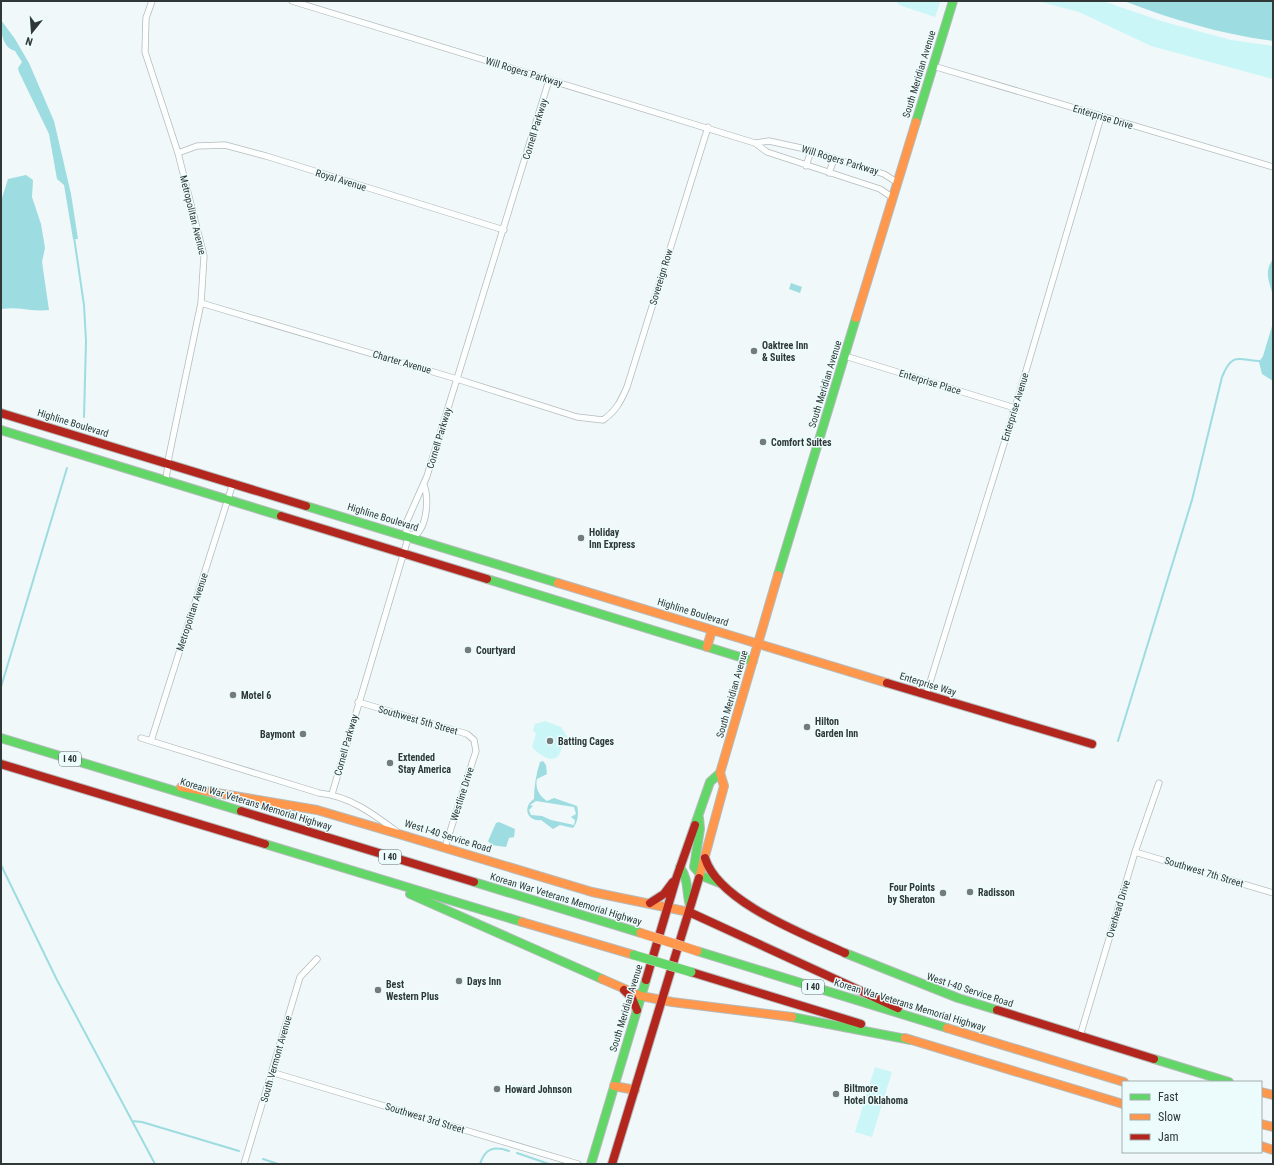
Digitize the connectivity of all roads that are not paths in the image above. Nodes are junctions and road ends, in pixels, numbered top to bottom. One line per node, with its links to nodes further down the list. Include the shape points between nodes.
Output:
1 (152, 1): 10 (street, Metropolitan Avenue, via 146,18 145,52)
2 (292, 1): 5 (street, Will Rogers Parkway)
3 (953, 2): 4 (main road, South Meridian Avenue)
4 (933, 66): 6 (street, Enterprise Drive); 15 (main road, South Meridian Avenue)
5 (549, 80): 7 (street, Will Rogers Parkway); 17 (street, Cornell Parkway)
6 (1101, 117): 13 (street, Enterprise Drive); 21 (street, Enterprise Avenue)
7 (708, 127): 8 (street, Will Rogers Parkway); 23 (street, Sovereign Row, via 627,387 615,410)
8 (755, 143): 9 (street, Will Rogers Parkway, via 769,141); 12 (street, Will Rogers Parkway, via 767,152)
9 (810, 151): 11 (street, Will Rogers Parkway); 12 (street)
10 (178, 153): 17 (street, Royal Avenue, via 197,146 225,145); 18 (street, Metropolitan Avenue, via 204,256)
11 (834, 159): 14 (street); 15 (street, Will Rogers Parkway, via 884,174)
12 (806, 166): 14 (street, Will Rogers Parkway)
13 (1273, 167)
14 (829, 173): 16 (street, Will Rogers Parkway, via 880,189)
15 (898, 183): 16 (main road, South Meridian Avenue)
16 (893, 198): 19 (main road, South Meridian Avenue)
17 (504, 230): 20 (street, Cornell Parkway)
18 (201, 303): 20 (street, Charter Avenue); 25 (street, Metropolitan Avenue)
19 (845, 356): 21 (street, Enterprise Place); 33 (main road, South Meridian Avenue)
20 (457, 378): 23 (street, Charter Avenue, via 577,417); 28 (street, Cornell Parkway)
21 (1015, 408): 36 (street, Enterprise Avenue)
22 (1, 413): 25 (main road, Highline Boulevard)
23 (603, 420)
24 (1, 430): 26 (main road)
25 (168, 463): 26 (street, Metropolitan Avenue); 27 (main road, Highline Boulevard)
26 (166, 480): 29 (main road)
27 (233, 483): 29 (street, Metropolitan Avenue); 30 (main road, Highline Boulevard)
28 (424, 485): 30 (street, Cornell Parkway, via 407,521 406,531); 30 (street, via 427,496 422,527 418,533)
29 (228, 500): 31 (main road); 40 (street, Metropolitan Avenue)
30 (409, 536): 31 (street, Cornell Parkway); 32 (main road, Highline Boulevard)
31 (403, 554): 34 (main road); 37 (street, Cornell Parkway)
32 (712, 630): 33 (main road, Highline Boulevard); 34 (main road)
33 (758, 644): 35 (main road, South Meridian Avenue); 36 (main road, Enterprise Way)
34 (707, 647): 35 (main road)
35 (753, 661): 44 (main road, South Meridian Avenue)
36 (926, 695): 42 (main road, Enterprise Way)
37 (358, 702): 41 (street, Southwest 5th Street, via 468,734); 47 (street, Cornell Parkway)
38 (1, 738): 45 (main road, Korean War Veterans Memorial Highway / I 40)
39 (141, 738): 40 (street, West I-40 Service Road)
40 (151, 741): 47 (street, West I-40 Service Road, via 319,793)
41 (475, 741): 50 (street, Westline Drive, via 476,751)
42 (1092, 744)
43 (1, 764): 55 (main road, I 40)
44 (720, 773): 48 (main road, South Meridian Avenue, via 710,782); 52 (main road, South Meridian Avenue, via 724,786)
45 (139, 780): 49 (main road, via 307,808); 67 (main road, Korean War Veterans Memorial Highway / I 40, bridge)
46 (1159, 783): 51 (street, Overhead Drive)
47 (332, 794): 49 (street, West I-40 Service Road, via 359,805)
48 (699, 813): 53 (main road, South Meridian Avenue); 54 (main road, via 700,829 694,864)
49 (402, 835): 50 (main road, West I-40 Service Road)
50 (445, 847): 59 (main road, West I-40 Service Road, via 592,892)
51 (1135, 852): 58 (street, Southwest 7th Street); 68 (street, Overhead Drive)
52 (705, 858): 54 (main road, South Meridian Avenue); 57 (main road, West I-40 Service Road, via 708,868)
53 (680, 868): 56 (main road, South Meridian Avenue); 61 (main road, via 687,877)
54 (700, 875): 57 (main road, West I-40 Service Road); 61 (main road, South Meridian Avenue)
55 (368, 876): 63 (main road); 69 (main road, I 40, bridge)
56 (676, 879): 59 (main road, via 666,892); 60 (main road, South Meridian Avenue)
57 (720, 883): 68 (main road, West I-40 Service Road, via 770,918 874,966 954,997)
58 (1273, 893)
59 (650, 903): 60 (main road, West I-40 Service Road)
60 (668, 906): 61 (main road, West I-40 Service Road); 64 (main road, South Meridian Avenue)
61 (690, 909): 65 (main road, South Meridian Avenue); 67 (main road, West I-40 Service Road)
62 (317, 959): 70 (street, South Vermont Avenue, via 300,977)
63 (621, 988): 64 (main road); 66 (main road, via 632,998)
64 (641, 996): 65 (main road); 66 (main road, South Meridian Avenue)
65 (662, 1000): 69 (main road, via 805,1019); 74 (main road, South Meridian Avenue)
66 (637, 1010): 73 (main road, South Meridian Avenue)
67 (928, 1022): 71 (main road, Korean War Veterans Memorial Highway / I 40)
68 (1080, 1036): 72 (main road, West I-40 Service Road)
69 (911, 1040): 77 (main road, I 40)
70 (271, 1072): 82 (street, South Vermont Avenue); 83 (street, Southwest 3rd Street)
71 (1122, 1081)
72 (1226, 1081)
73 (614, 1086): 74 (main road); 84 (main road, South Meridian Avenue)
74 (635, 1090): 85 (main road, South Meridian Avenue)
75 (1262, 1092): 76 (main road)
76 (1273, 1095)
77 (1122, 1104)
78 (1262, 1124): 79 (main road)
79 (1273, 1128)
80 (1262, 1146): 81 (main road)
81 (1273, 1150)
82 (244, 1164)
83 (578, 1164)
84 (591, 1164)
85 (612, 1164)

